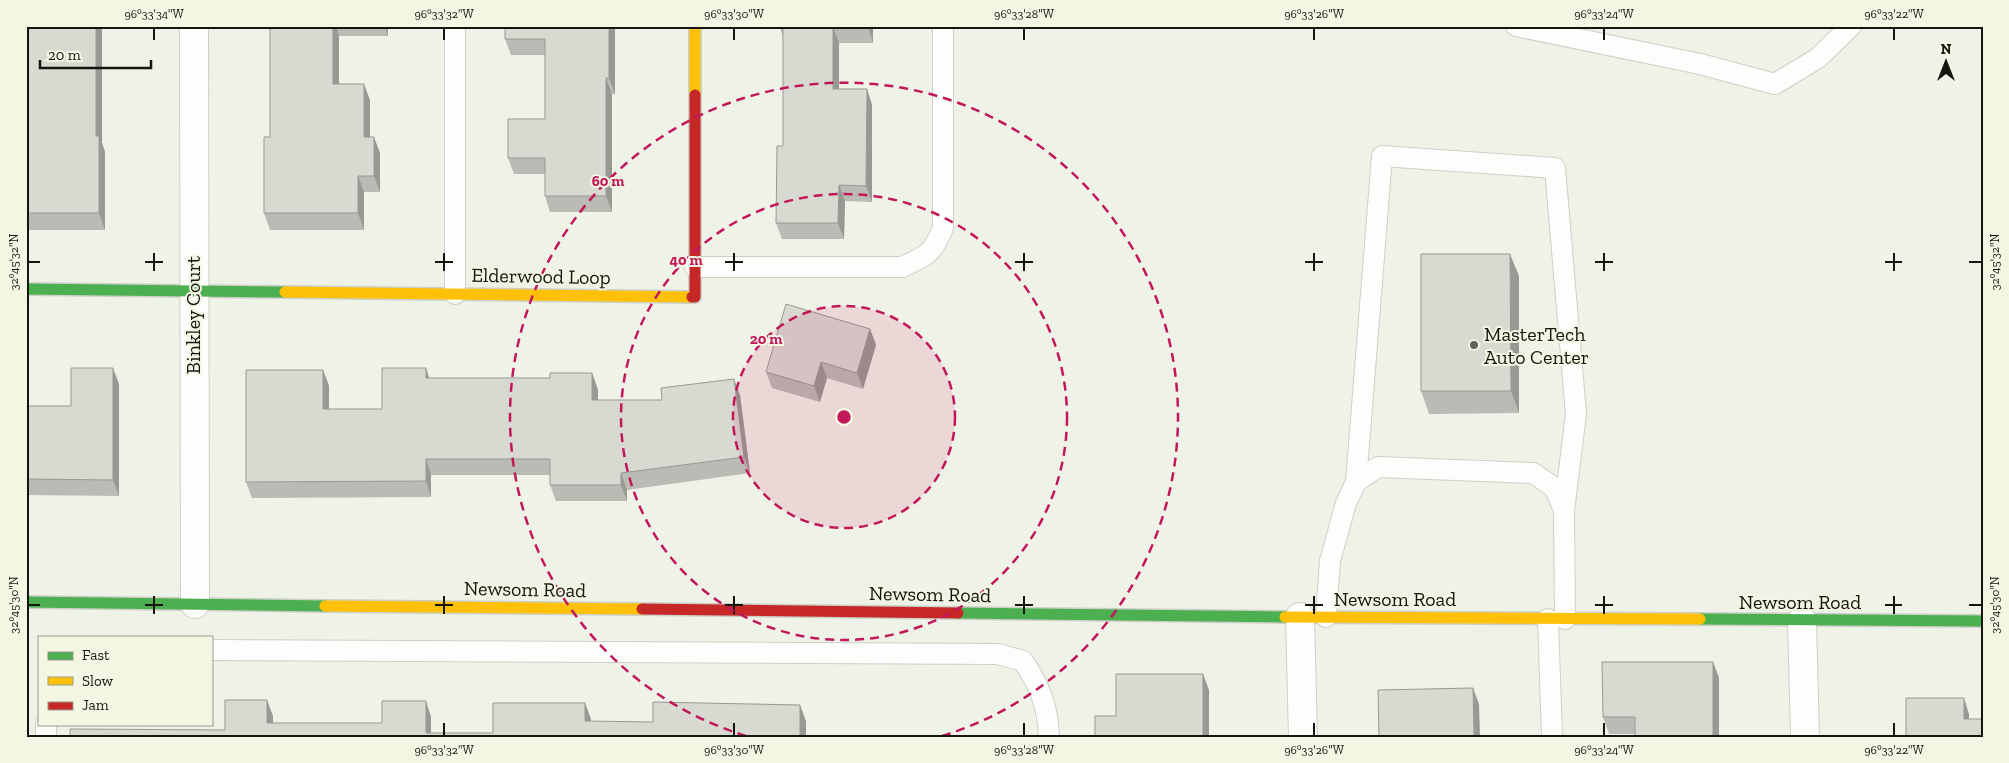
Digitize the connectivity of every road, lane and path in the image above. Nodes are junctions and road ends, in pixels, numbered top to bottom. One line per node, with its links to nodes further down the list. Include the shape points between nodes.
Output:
1 (194, 26): 9 (street, Binkley Court)
2 (456, 26): 10 (lane)
3 (695, 26): 7 (street, Elderwood Loop)
4 (943, 26): 7 (lane, via 943,228 936,248 902,267)
5 (1516, 26): 6 (lane, via 1700,64 1775,84 1818,58)
6 (1851, 26)
7 (695, 267): 10 (street, Elderwood Loop, via 695,297)
8 (26, 289): 9 (street, Elderwood Loop)
9 (193, 291): 10 (street, Elderwood Loop); 14 (street, Binkley Court)
10 (456, 294)
11 (1356, 482): 12 (lane, via 1378,467 1533,473 1555,488); 12 (lane, via 1382,156 1555,168 1576,414); 15 (lane, via 1346,503)
12 (1564, 511): 16 (lane)
13 (26, 602): 14 (street, Newsom Road)
14 (195, 604): 15 (street, Newsom Road)
15 (1313, 617): 16 (street, Newsom Road); 21 (street)
16 (1557, 619): 17 (street, Newsom Road); 22 (lane)
17 (1802, 620): 18 (street, Newsom Road); 23 (street)
18 (1983, 621)
19 (212, 650): 20 (lane, via 998,654 1023,661 1038,684 1048,714)
20 (1049, 737)
21 (1303, 737)
22 (1552, 737)
23 (1805, 737)

